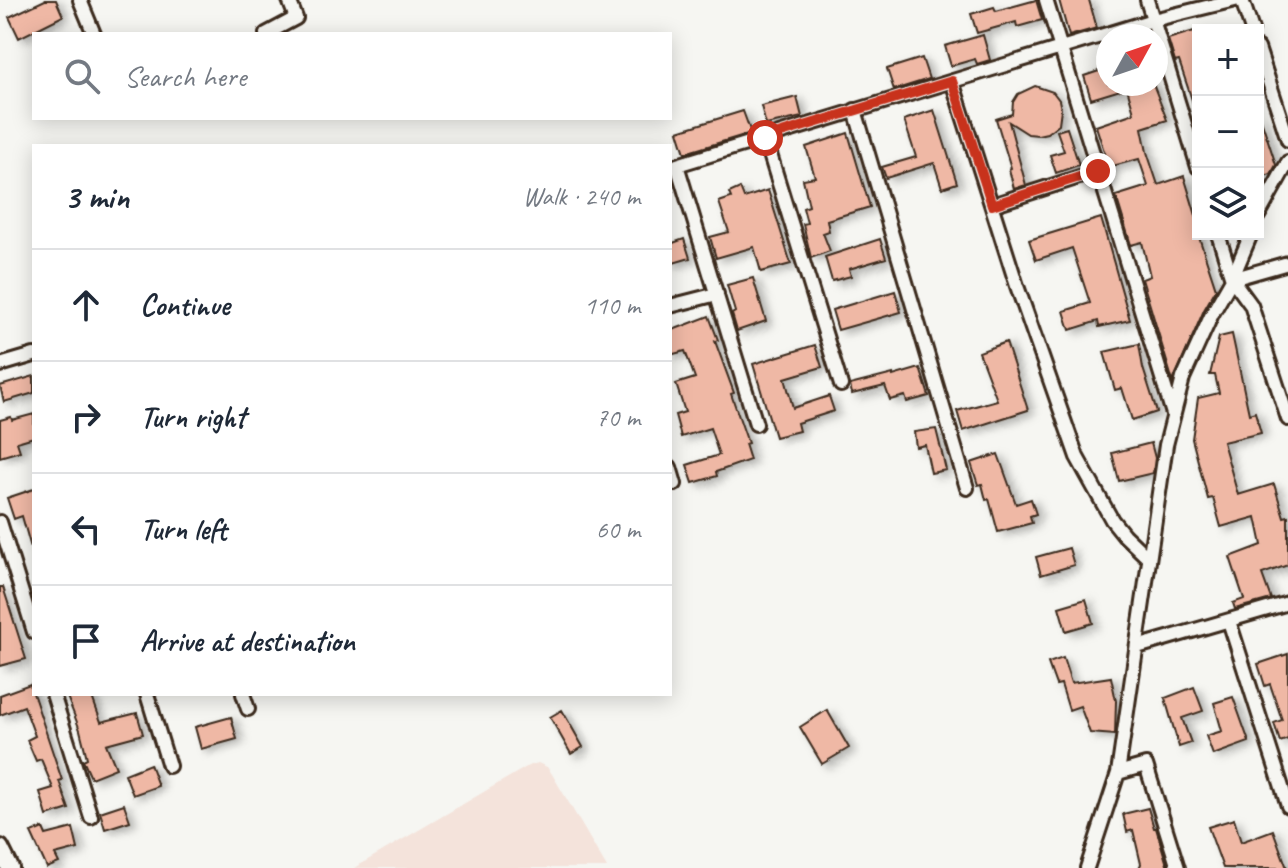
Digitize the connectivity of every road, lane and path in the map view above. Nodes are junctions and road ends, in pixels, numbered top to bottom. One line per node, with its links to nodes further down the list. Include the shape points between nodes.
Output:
1 (80, 0): 9 (street)
2 (289, 0): 10 (street, via 296,18)
3 (1046, 0): 11 (street)
4 (1147, 0): 7 (street)
5 (1235, 0): 7 (street)
6 (1242, 0): 8 (street)
7 (1153, 20): 11 (street); 17 (street)
8 (1250, 24)
9 (93, 32)
10 (270, 32)
11 (1061, 48): 13 (street); 19 (street)
12 (1264, 66): 16 (street)
13 (952, 81): 14 (street); 20 (street)
14 (855, 110): 15 (street); 36 (street)
15 (765, 138): 26 (street, via 677,165); 30 (street)
16 (1288, 140)
17 (1192, 147)
18 (1288, 162): 21 (street)
19 (1098, 171): 20 (street); 31 (street)
20 (992, 205): 38 (street, via 1077,457 1112,520)
21 (1264, 205)
22 (1220, 240): 25 (street)
23 (1248, 240): 25 (street)
24 (1288, 263): 25 (street)
25 (1232, 279): 31 (street, via 1183,378); 32 (street, via 1251,305)
26 (717, 294): 27 (street); 33 (street)
27 (672, 305)
28 (32, 356): 29 (street)
29 (0, 365)
30 (841, 385)
31 (1173, 415): 38 (street)
32 (1288, 419)
33 (756, 424)
34 (672, 474): 35 (street)
35 (675, 484)
36 (967, 488)
37 (0, 522): 41 (street)
38 (1149, 559): 42 (street)
39 (1288, 603): 40 (street)
40 (1229, 621): 42 (street); 49 (street)
41 (32, 626)
42 (1137, 647): 48 (street)
43 (54, 696): 50 (street)
44 (148, 696): 47 (street)
45 (244, 696): 46 (street)
46 (248, 709)
47 (169, 766)
48 (1118, 773): 53 (street); 54 (street, via 1146,765)
49 (1288, 806)
50 (91, 817)
51 (0, 848): 52 (main road)
52 (10, 868)
53 (1087, 868)
54 (1178, 868)

